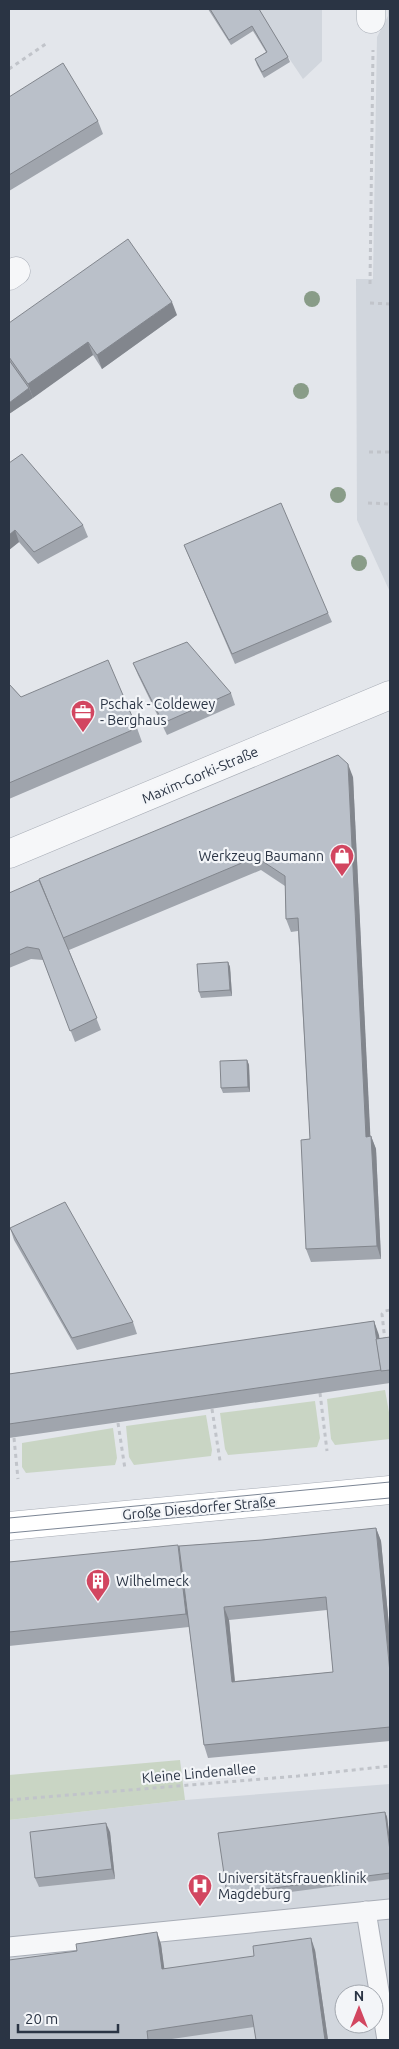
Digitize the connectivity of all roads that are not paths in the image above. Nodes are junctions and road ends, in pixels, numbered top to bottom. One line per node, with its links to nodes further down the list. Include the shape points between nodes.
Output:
1 (390, 695): 2 (street, Maxim-Gorki-Straße)
2 (9, 854)
3 (390, 1490): 4 (street, Große Diesdorfer Straße)
4 (9, 1526)
5 (390, 1909): 6 (lane)
6 (366, 1911): 7 (lane); 8 (lane)
7 (9, 1947)
8 (387, 2040)

